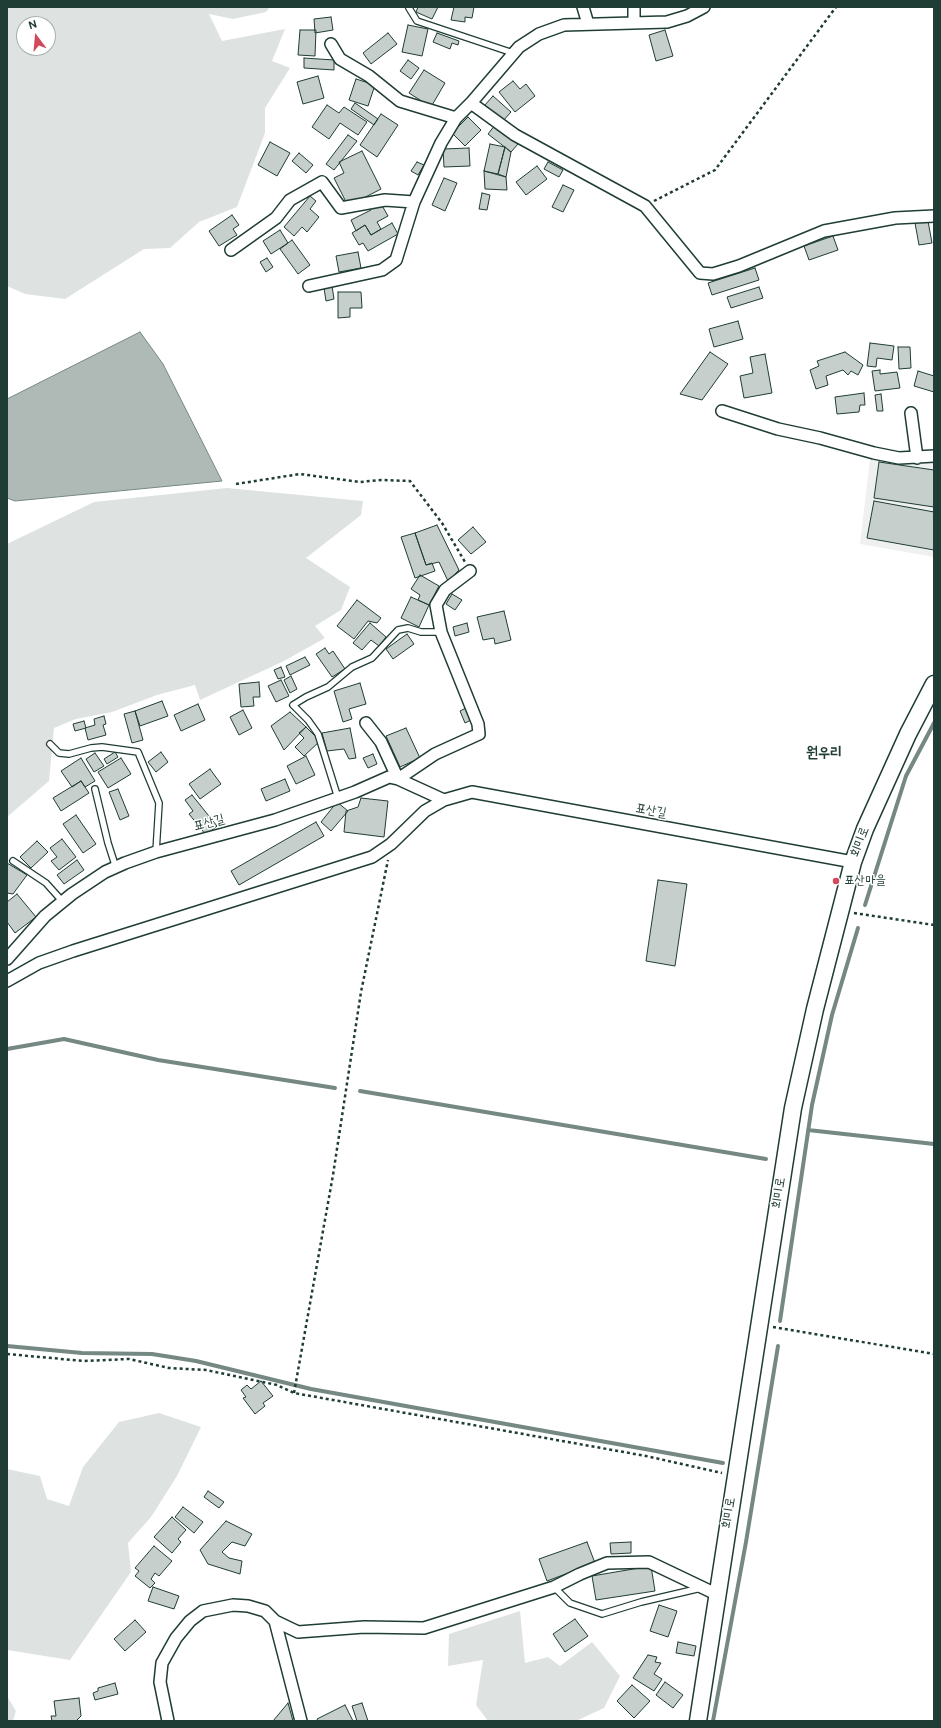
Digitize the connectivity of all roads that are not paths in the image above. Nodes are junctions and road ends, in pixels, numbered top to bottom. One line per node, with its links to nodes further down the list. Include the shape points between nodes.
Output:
1 (583, 7): 6 (street)
2 (634, 7): 5 (street)
3 (704, 7): 5 (street, via 687,16 666,22)
4 (409, 8): 8 (lane, via 417,22)
5 (634, 22): 6 (street)
6 (588, 24): 8 (street, via 564,25 539,34)
7 (331, 44): 10 (street, via 340,59 369,76 400,101)
8 (513, 53): 9 (street)
9 (471, 103): 10 (street); 12 (street, via 515,135 645,206 700,273 713,274 739,266 824,231 895,218)
10 (456, 118): 11 (street, via 441,143)
11 (414, 202): 13 (street, via 385,200 341,208 322,182 290,200 276,218); 14 (street, via 396,260 382,270)
12 (934, 216)
13 (231, 250)
14 (309, 286)
15 (722, 411): 18 (street, via 778,429 874,454)
16 (911, 413): 18 (street)
17 (934, 456): 18 (street)
18 (917, 458)
19 (470, 571): 20 (street, via 445,590 436,605)
20 (441, 632): 24 (street, via 478,724 479,734 435,754); 26 (lane, via 420,632 408,628 398,630 372,658 352,666 328,687 293,705 318,734)
21 (934, 684): 30 (street, 회미로, via 872,814)
22 (366, 723): 24 (street, via 381,742)
23 (50, 744): 28 (lane, via 59,753 69,754 102,747 138,752 159,803)
24 (398, 779): 26 (street, 표산길, via 389,777); 27 (street)
25 (95, 789): 31 (lane)
26 (338, 798): 28 (street, 표산길, via 275,820)
27 (444, 800): 30 (street, 표산길, via 472,792); 34 (street, 표산길, via 425,811 391,844 372,856 136,930 46,961)
28 (156, 852): 31 (street, 표산길)
29 (13, 861): 32 (lane, via 46,884)
30 (853, 862): 37 (street, 회미로, via 815,1009 793,1108)
31 (116, 868): 32 (street, 표산길, via 105,872)
32 (63, 902): 33 (street, 표산길, via 45,916)
33 (7, 959)
34 (7, 980)
35 (554, 1586): 36 (street, via 607,1563 649,1562); 36 (lane, via 570,1603 602,1614); 38 (street, via 424,1628 364,1627 298,1632)
36 (701, 1588): 37 (street)
37 (716, 1594): 41 (street, 회미로)
38 (275, 1621): 39 (street, via 265,1610 233,1605 203,1610 190,1621 176,1638 162,1663 160,1682); 40 (street)
39 (168, 1721)
40 (301, 1721)
41 (698, 1721)

